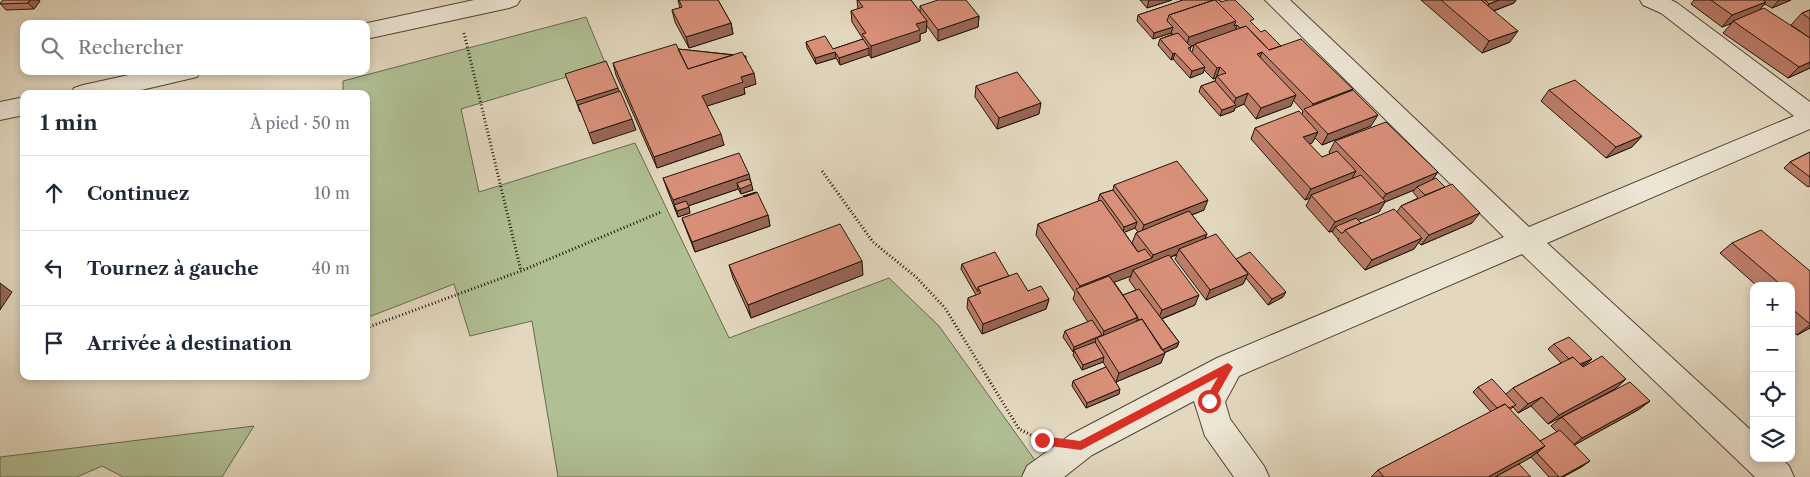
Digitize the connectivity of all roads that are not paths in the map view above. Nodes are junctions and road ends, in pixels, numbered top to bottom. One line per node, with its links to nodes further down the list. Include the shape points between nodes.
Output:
1 (509, 0): 4 (street)
2 (1276, 0): 11 (street)
3 (1651, 0): 9 (street, via 1669,8)
4 (370, 30)
5 (170, 75): 6 (street)
6 (100, 90)
7 (20, 107): 8 (street)
8 (0, 110)
9 (1810, 115)
10 (1810, 118): 11 (street)
11 (1525, 240): 12 (street); 13 (street)
12 (1228, 367): 15 (street, via 1081,445); 16 (street, via 1209,401 1216,426)
13 (1750, 450)
14 (1762, 462): 17 (street)
15 (1038, 477)
16 (1253, 477)
17 (1778, 477)

